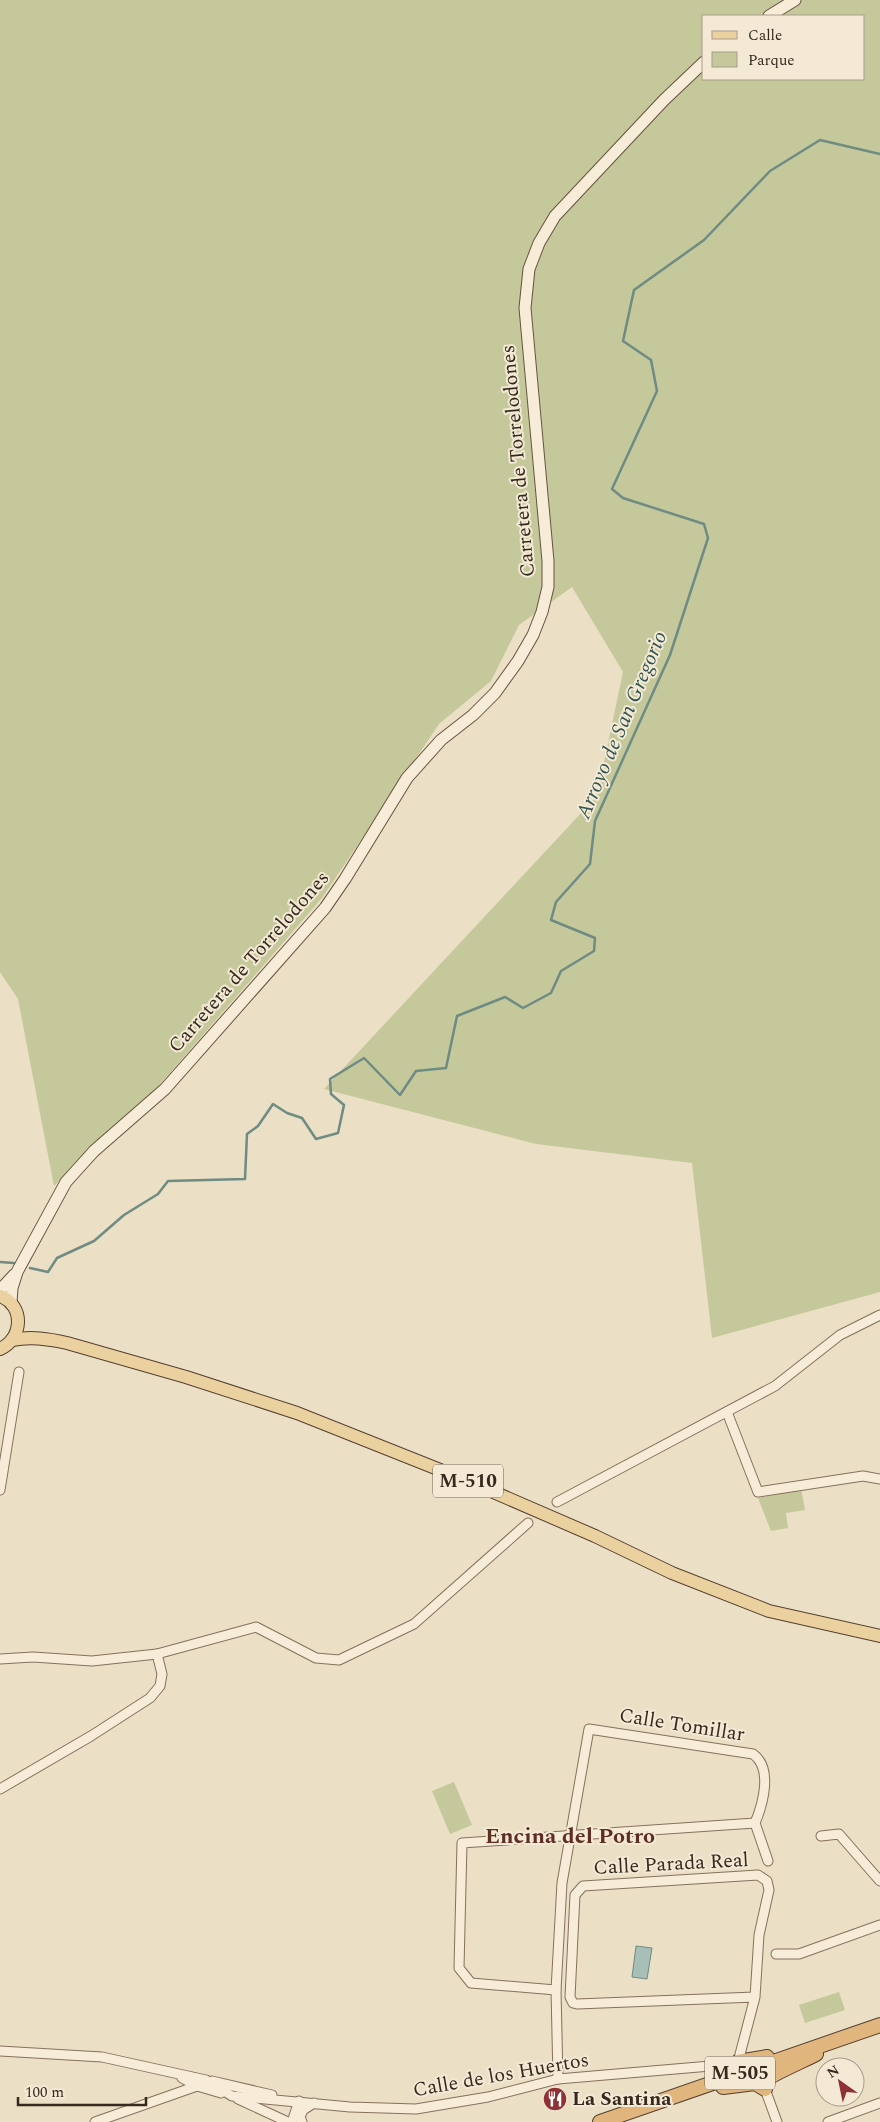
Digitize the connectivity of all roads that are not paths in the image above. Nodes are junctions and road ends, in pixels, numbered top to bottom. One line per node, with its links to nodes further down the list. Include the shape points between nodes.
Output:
1 (796, 0): 2 (main road)
2 (771, 15)
3 (702, 64): 4 (main road, Carretera de Torrelodones, via 566,202 546,228 529,269 525,308 548,561 548,587 533,635 495,693 441,740 407,778 325,908 164,1089 94,1151 66,1182)
4 (17, 1272): 5 (main road, Carretera de Torrelodones); 6 (main road, Carretera de Torrelodones)
5 (0, 1290)
6 (6, 1299): 8 (main road, via 16,1311)
7 (880, 1315): 13 (street, via 840,1336 775,1386)
8 (18, 1320): 9 (main road, M-510); 10 (main road)
9 (50, 1339): 10 (main road, M-510, via 26,1337); 18 (main road, M-510, via 298,1413 468,1481 690,1580 769,1610)
10 (13, 1340): 11 (main road, M-510)
11 (0, 1349)
12 (19, 1372): 15 (street)
13 (727, 1412): 14 (street, via 758,1492 863,1476); 16 (street)
14 (880, 1479)
15 (0, 1490)
16 (557, 1502)
17 (528, 1523): 19 (street, via 414,1624 339,1660 316,1658 256,1627)
18 (880, 1636)
19 (157, 1654): 20 (street, via 92,1660); 21 (street, via 162,1674 160,1686 150,1698)
20 (0, 1659)
21 (0, 1789)
22 (755, 1823): 23 (street); 23 (street, Calle Tomillar, via 763,1803 764,1769 754,1754 590,1729); 25 (street)
23 (571, 1835): 29 (street, via 562,1883); 29 (street, via 462,1843 459,1968 470,1983)
24 (821, 1836): 26 (street, via 839,1834)
25 (768, 1861)
26 (880, 1881)
27 (880, 1925): 28 (street, via 799,1954)
28 (776, 1954)
29 (556, 1990): 38 (street)
30 (755, 1997): 30 (street, Calle Parada Real, via 759,1935 769,1890 767,1881 758,1875 583,1886 575,1895 570,1997 573,2003); 36 (street, Calle Parada Real)
31 (880, 2025): 35 (highway, M-505)
32 (880, 2032): 34 (highway, M-505)
33 (0, 2050): 37 (street, via 102,2057)
34 (816, 2054): 41 (highway, M-505); 42 (highway, via 773,2074)
35 (791, 2056): 36 (highway); 50 (highway, M-505)
36 (738, 2062): 38 (street, Calle de los Huertos)
37 (173, 2074): 39 (street, Calle de los Huertos); 40 (street)
38 (558, 2079): 45 (street, Calle de los Huertos, via 416,2109)
39 (206, 2080): 43 (street); 44 (street, Calle de los Huertos)
40 (197, 2086): 43 (street); 47 (street)
41 (723, 2087): 42 (highway, via 755,2083); 51 (highway, M-505)
42 (765, 2089): 52 (street)
43 (232, 2096): 44 (street, Calle de los Huertos); 48 (street)
44 (299, 2101): 45 (street, Calle de los Huertos); 48 (street)
45 (314, 2103): 49 (street, via 303,2110)
46 (880, 2104): 53 (street)
47 (96, 2122)
48 (290, 2122)
49 (302, 2122)
50 (600, 2122)
51 (622, 2122)
52 (777, 2122)
53 (828, 2122)

